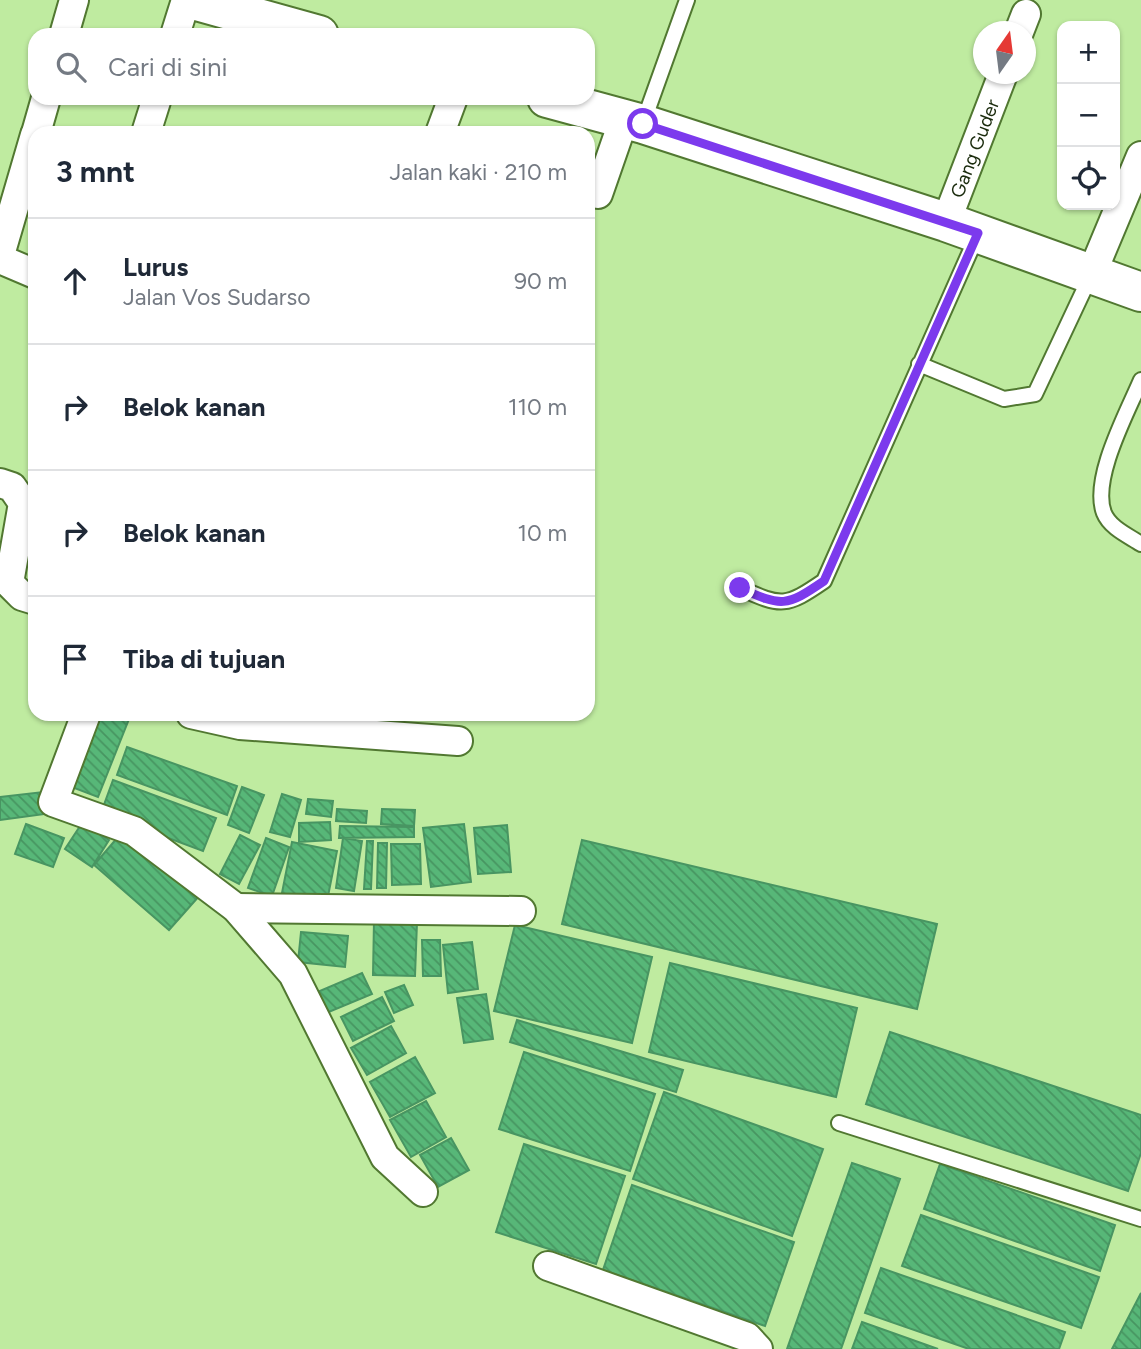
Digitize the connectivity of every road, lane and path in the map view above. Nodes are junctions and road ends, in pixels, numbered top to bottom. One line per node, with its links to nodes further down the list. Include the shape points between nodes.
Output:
1 (74, 0): 5 (street)
2 (186, 0): 6 (street)
3 (193, 0): 7 (street)
4 (687, 0): 13 (lane)
5 (66, 28)
6 (177, 28)
7 (293, 28)
8 (1000, 84): 20 (street, Gang Guder)
9 (44, 105): 14 (street)
10 (154, 105): 15 (street)
11 (450, 105): 16 (street)
12 (572, 105): 13 (street)
13 (634, 122): 19 (street); 20 (street)
14 (37, 126)
15 (148, 126)
16 (443, 126)
17 (1141, 156): 23 (street)
18 (28, 159): 21 (street)
19 (597, 194)
20 (962, 228): 23 (street); 25 (lane)
21 (0, 257): 22 (street)
22 (28, 271)
23 (1092, 273): 24 (street); 25 (lane, via 1035,394 1004,399)
24 (1141, 292)
25 (919, 364): 29 (lane, via 824,581 794,601 767,600)
26 (1141, 380): 28 (lane, via 1108,460 1101,496 1105,515 1119,531)
27 (0, 483): 30 (street, via 12,487 23,503 9,583)
28 (1141, 544)
29 (740, 588)
30 (28, 598)
31 (83, 721): 34 (street, via 53,802 134,831)
32 (222, 721): 33 (street)
33 (458, 741)
34 (236, 908): 35 (street); 37 (street, via 293,974 385,1157)
35 (521, 911)
36 (839, 1123): 38 (lane)
37 (423, 1192)
38 (1141, 1219)
39 (548, 1266): 40 (street, via 747,1336)
40 (758, 1349)

